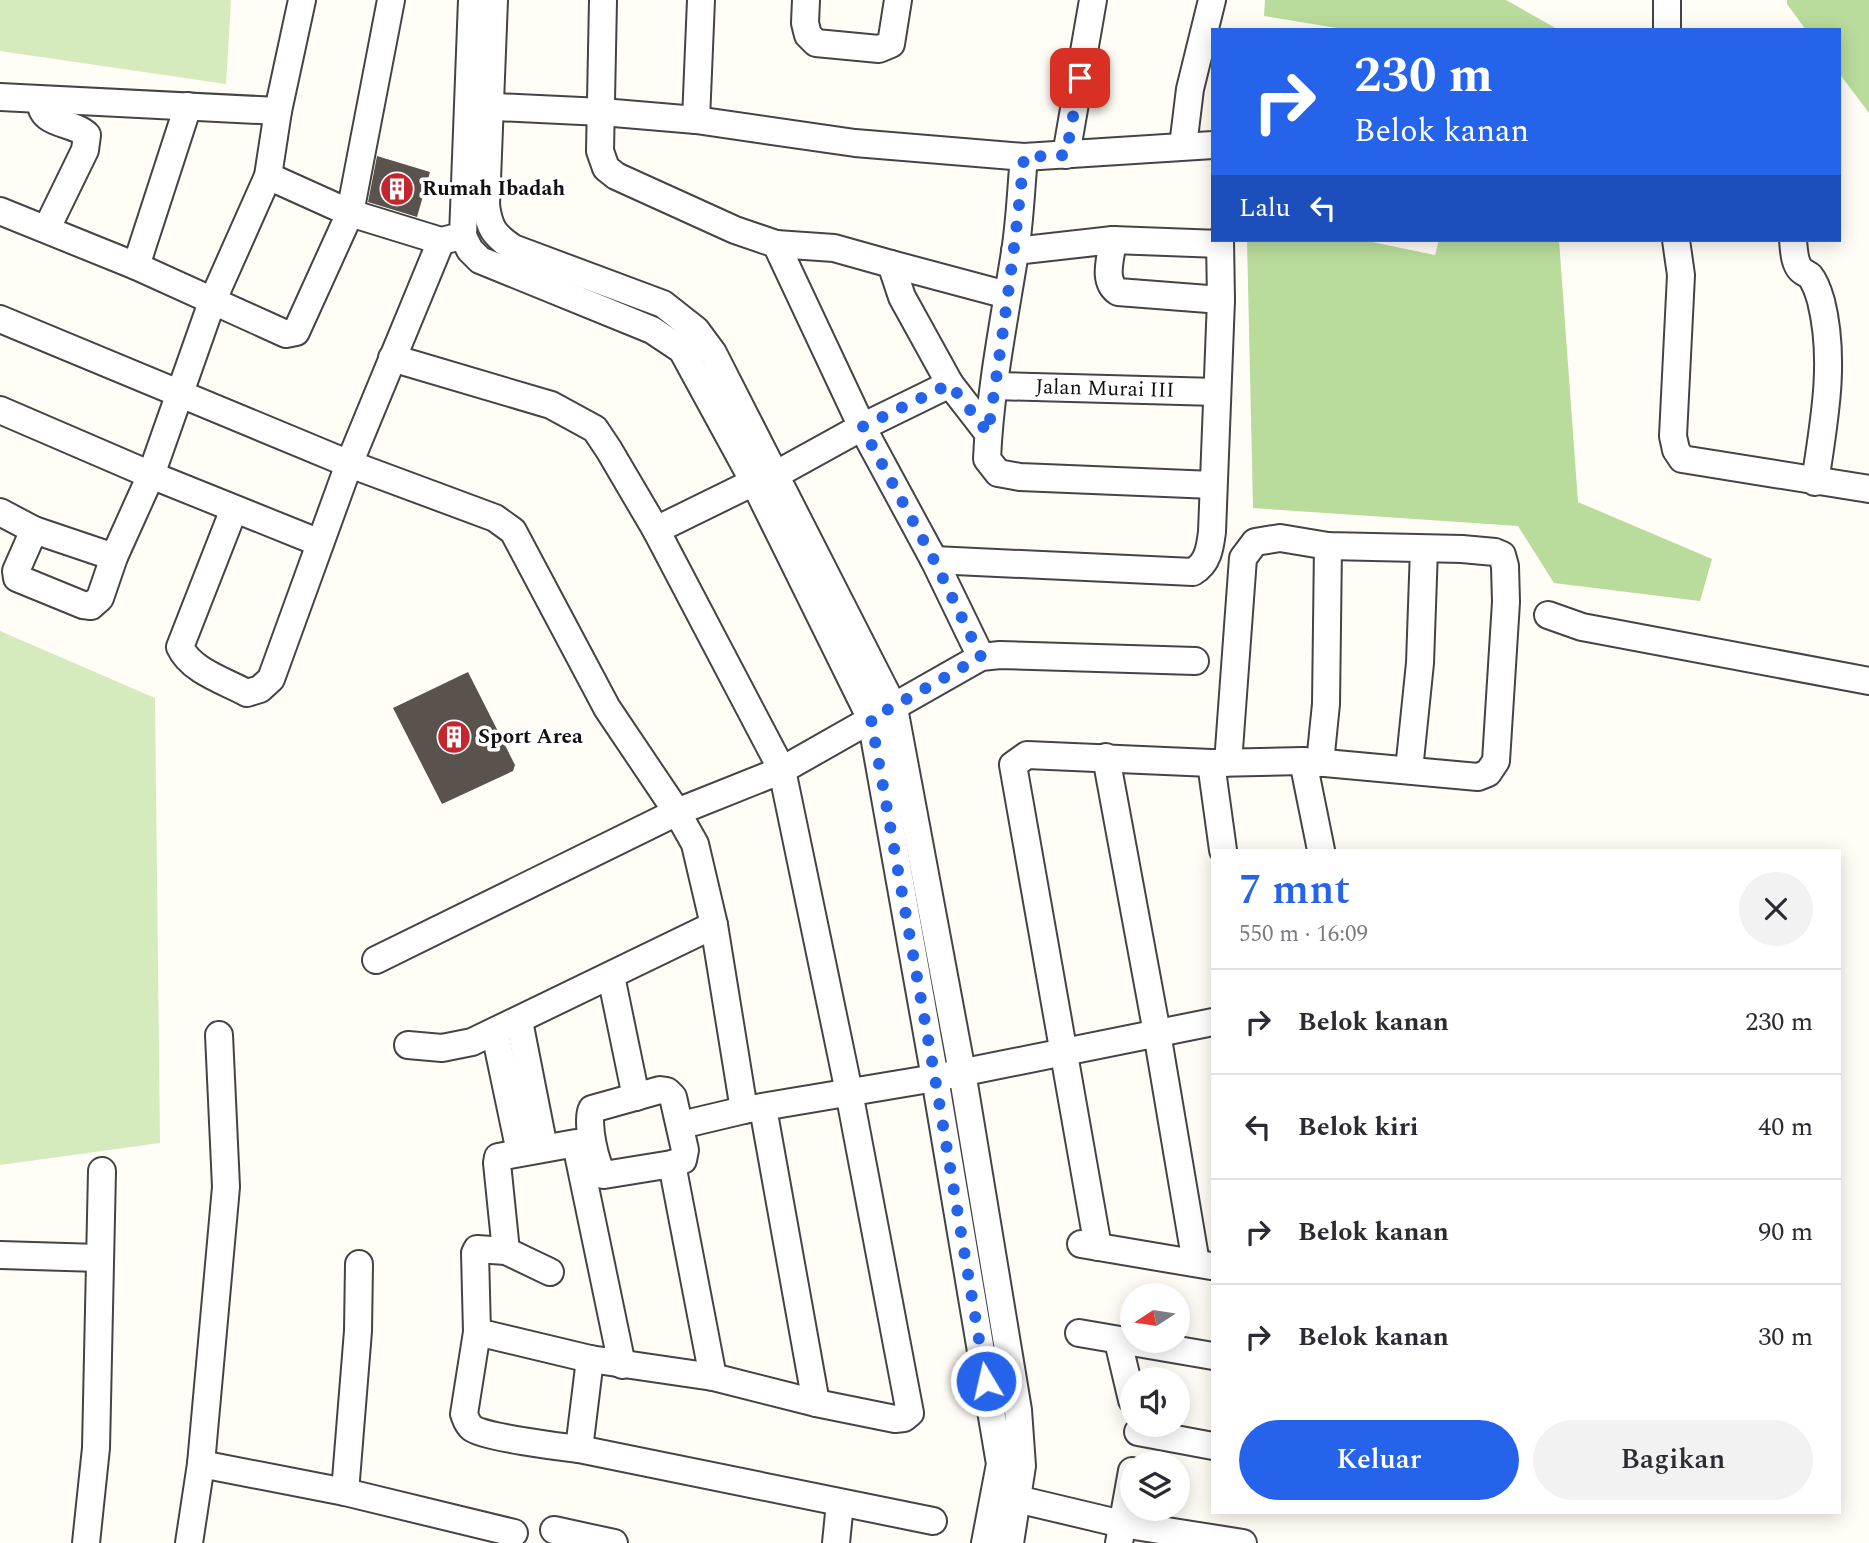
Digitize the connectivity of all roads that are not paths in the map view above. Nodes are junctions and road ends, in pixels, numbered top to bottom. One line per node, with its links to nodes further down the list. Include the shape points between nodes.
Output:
1 (302, 0): 18 (street)
2 (391, 0): 27 (street)
3 (472, 0): 17 (street)
4 (494, 0): 17 (street)
5 (603, 0): 19 (street)
6 (701, 0): 20 (street)
7 (806, 0): 8 (street, via 805,23 816,43 879,49 891,44)
8 (898, 0)
9 (1093, 0): 23 (street)
10 (1212, 0): 13 (street)
11 (1667, 0): 12 (street)
12 (1667, 28)
13 (1206, 53): 22 (street, via 1189,89)
14 (0, 97): 15 (street)
15 (41, 100): 16 (street); 28 (street, via 49,119 86,135 85,150)
16 (188, 106): 18 (street); 38 (street)
17 (479, 107): 19 (street); 29 (street); 51 (street, via 488,223 498,238 513,248 663,304 680,316 713,352)
18 (278, 111): 25 (street)
19 (601, 112): 20 (street); 35 (street, via 600,151 606,167 617,176)
20 (696, 120): 24 (street, via 855,143)
21 (1211, 145): 22 (street)
22 (1183, 146): 23 (street)
23 (1066, 155): 24 (street)
24 (1024, 157): 36 (street)
25 (268, 176): 27 (street); 41 (street)
26 (0, 211): 28 (street)
27 (350, 212): 29 (street); 41 (street, via 296,332 286,334)
28 (47, 229): 38 (street)
29 (452, 238): 43 (street); 51 (street, via 480,260 666,337 682,350)
30 (1113, 240): 31 (street); 36 (street); 40 (street, via 1108,279 1118,292)
31 (1211, 242)
32 (1220, 242): 40 (street)
33 (1676, 242): 55 (street, via 1681,275 1676,450 1682,459)
34 (1793, 242): 55 (street, via 1796,261 1811,277 1821,299 1827,336 1826,411)
35 (776, 244): 37 (street, via 834,248); 49 (street)
36 (1015, 251): 39 (street)
37 (891, 264): 39 (street); 44 (street, via 902,297)
38 (136, 266): 41 (street)
39 (1007, 295): 45 (street)
40 (1221, 300): 46 (street)
41 (212, 302): 47 (street)
42 (0, 318): 47 (street)
43 (393, 358): 52 (street); 61 (street, via 551,405 595,429)
44 (950, 384): 49 (street); 50 (street)
45 (995, 386): 46 (street, Jalan Murai III); 50 (street)
46 (1217, 392): 56 (street)
47 (180, 394): 52 (street); 53 (street)
48 (0, 410): 53 (street)
49 (862, 427): 54 (street); 66 (street)
50 (988, 433): 56 (street, via 987,459 998,473)
51 (742, 437): 54 (street)
52 (349, 464): 62 (street); 77 (street, via 495,518 513,531 607,708)
53 (150, 475): 58 (street); 65 (street)
54 (764, 478): 61 (street); 71 (street)
55 (1815, 482): 57 (street)
56 (1213, 485): 66 (street, via 1209,550 1201,567 1193,572)
57 (1869, 489)
58 (234, 509): 62 (street); 62 (street, via 180,647 184,657 197,666 247,693 271,679)
59 (0, 512): 60 (street)
60 (34, 530): 65 (street); 65 (street, via 17,578 83,606 100,598)
61 (656, 530): 75 (street)
62 (320, 543)
63 (1328, 546): 64 (street); 73 (street, via 1326,704); 74 (street, via 1266,539 1255,542 1243,558)
64 (1424, 549): 76 (street, via 1420,663); 76 (street, via 1495,552 1504,560 1506,602 1496,761 1488,773 1478,777)
65 (114, 557)
66 (934, 560): 68 (street)
67 (1548, 615): 70 (street, via 1582,627)
68 (981, 657): 69 (street); 71 (street)
69 (1195, 661)
70 (1869, 681)
71 (883, 713): 75 (street); 90 (street); 91 (street)
72 (1106, 757): 74 (street); 86 (street); 89 (street, via 1027,755 1013,765)
73 (1312, 762): 74 (street); 76 (street); 79 (street)
74 (1219, 763): 78 (street)
75 (782, 770): 77 (street); 92 (street)
76 (1409, 770)
77 (677, 812): 80 (street, via 695,844); 81 (street)
78 (1223, 849)
79 (1321, 849)
80 (714, 925): 82 (street); 94 (street)
81 (376, 960)
82 (611, 976): 83 (street); 93 (street)
83 (519, 1021): 85 (street); 97 (street)
84 (1211, 1022): 86 (street)
85 (495, 1033): 88 (street, via 442,1048); 97 (street)
86 (1157, 1033): 89 (street); 104 (street)
87 (219, 1035): 118 (street, via 226,1187)
88 (408, 1045)
89 (1064, 1051): 90 (street); 104 (street, via 1089,1246)
90 (962, 1072): 91 (street); 119 (street, via 1018,1410)
91 (935, 1078): 92 (street); 119 (street)
92 (849, 1093): 94 (street); 114 (street, via 910,1413 895,1419)
93 (636, 1097): 95 (street, via 667,1091); 96 (street, via 592,1109)
94 (753, 1109): 95 (street); 114 (street)
95 (681, 1125): 98 (street, via 685,1155)
96 (584, 1142): 97 (street); 98 (street, via 604,1175); 111 (street)
97 (532, 1150): 100 (street, via 498,1157 496,1163)
98 (672, 1164): 113 (street)
99 (102, 1171): 102 (street)
100 (506, 1251): 105 (street); 106 (street, via 480,1248 475,1253)
101 (0, 1255): 102 (street)
102 (99, 1258): 127 (street, via 96,1448)
103 (359, 1264): 120 (street)
104 (1204, 1265)
105 (550, 1272)
106 (477, 1332): 110 (street); 117 (street, via 464,1414 467,1423 474,1430)
107 (1079, 1334): 108 (street)
108 (1118, 1340): 109 (street); 112 (street)
109 (1211, 1356)
110 (590, 1360): 111 (street); 117 (street)
111 (622, 1365): 113 (street)
112 (1124, 1367)
113 (713, 1377): 114 (street)
114 (816, 1403)
115 (1175, 1437): 116 (street)
116 (1211, 1446)
117 (579, 1449): 122 (street)
118 (201, 1464): 120 (street); 128 (street)
119 (1011, 1465): 121 (street); 131 (street)
120 (345, 1492): 125 (street)
121 (1017, 1499): 126 (street); 132 (street)
122 (841, 1503): 123 (street); 130 (street)
123 (933, 1521)
124 (554, 1530): 129 (street)
125 (514, 1533)
126 (1120, 1534): 133 (street)
127 (86, 1543)
128 (188, 1543)
129 (614, 1543)
130 (836, 1543)
131 (985, 1543)
132 (1010, 1543)
133 (1243, 1543)

